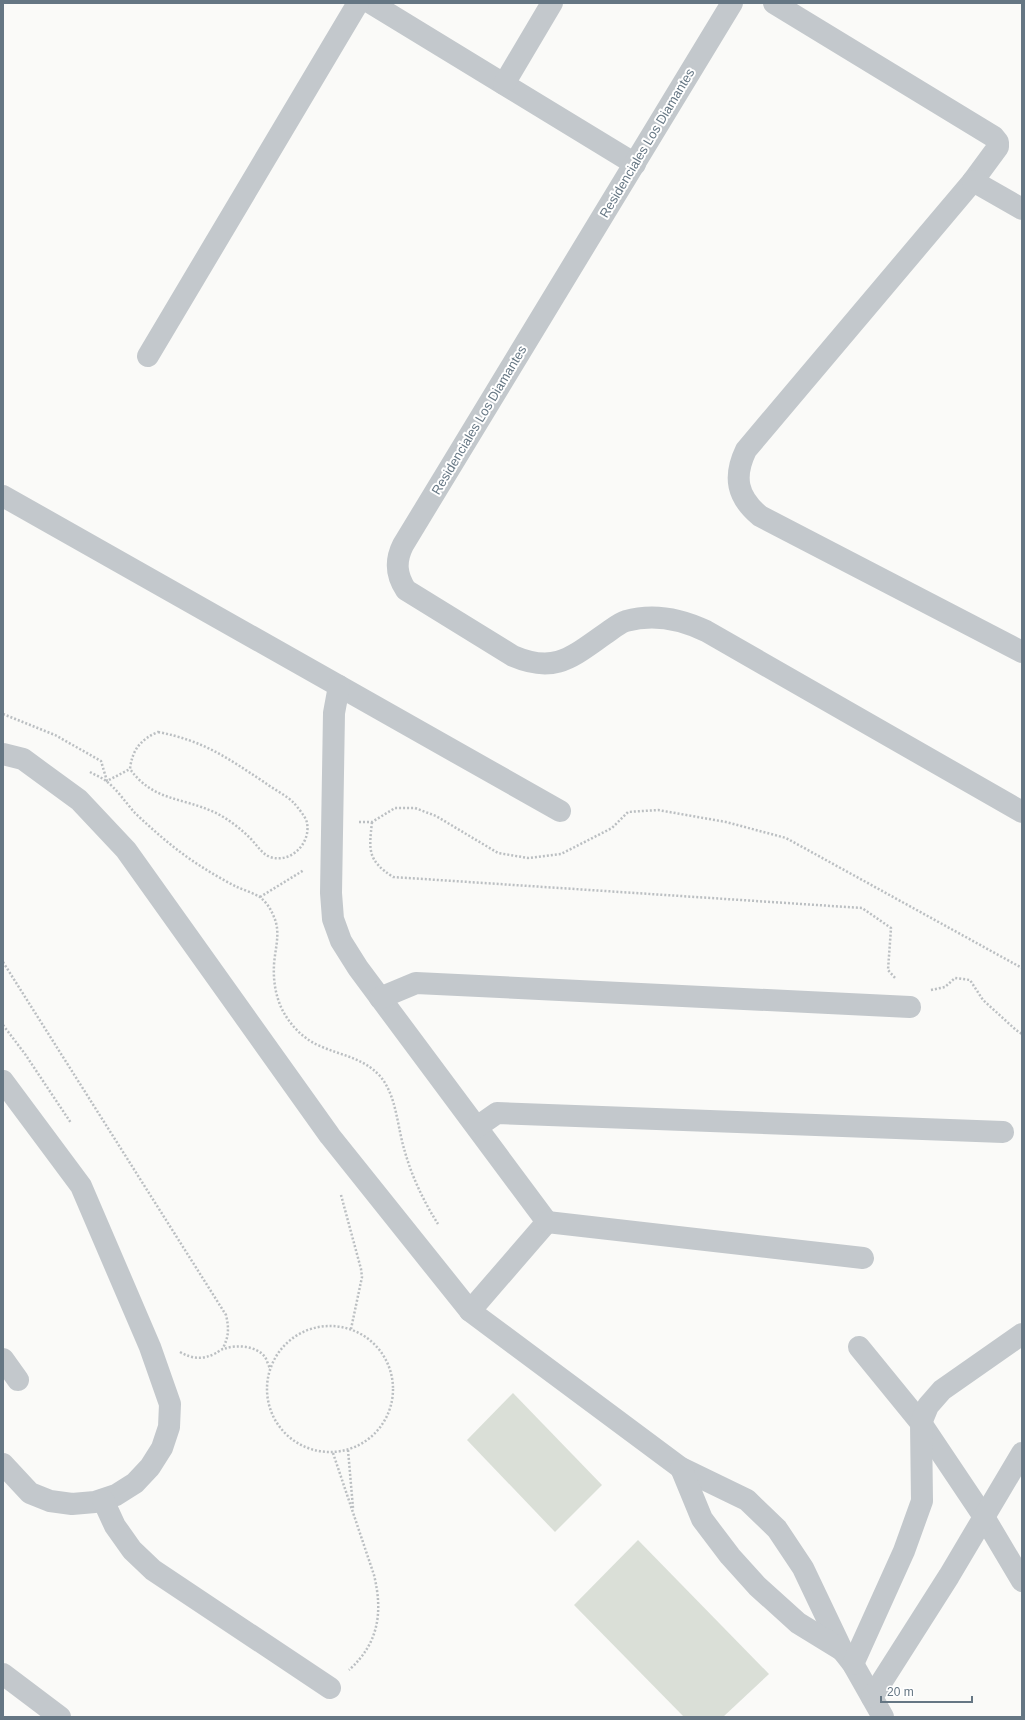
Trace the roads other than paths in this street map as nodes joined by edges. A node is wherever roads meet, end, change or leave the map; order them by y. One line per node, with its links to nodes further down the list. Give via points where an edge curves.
1 (358, 3): 10 (street)
2 (371, 3): 6 (street)
3 (552, 3): 6 (street)
4 (732, 3): 7 (street, Residenciales Los Diamantes)
5 (774, 3): 8 (street, via 994,137 998,147)
6 (504, 84): 7 (street)
7 (635, 164): 16 (street, Residenciales Los Diamantes, via 403,545 397,561 401,584 406,590 513,656 534,663 555,663 569,659 624,621 645,617 687,622)
8 (973, 181): 9 (street); 12 (street, via 746,450 738,470 738,481 745,501 760,516)
9 (1022, 209)
10 (148, 356)
11 (3, 496): 13 (street)
12 (1022, 652)
13 (339, 686): 15 (street); 17 (street, via 334,713 330,893 333,919 341,941)
14 (3, 754): 24 (street, via 23,758 79,800 126,850 330,1136)
15 (560, 811)
16 (1022, 812)
17 (380, 998): 18 (street, via 416,983); 20 (street)
18 (917, 999)
19 (3, 1081): 33 (street, via 81,1186 150,1347 170,1404 169,1426 162,1448 150,1467 135,1483)
20 (477, 1127): 21 (street, via 497,1113); 22 (street)
21 (1003, 1132)
22 (547, 1222): 23 (street); 24 (street)
23 (864, 1258)
24 (470, 1312): 32 (street)
25 (1022, 1334): 29 (street, via 942,1390 928,1406)
26 (858, 1347): 29 (street)
27 (3, 1360): 28 (street)
28 (18, 1380)
29 (921, 1423): 34 (street); 36 (street, via 922,1501 904,1551)
30 (1022, 1453): 34 (street)
31 (3, 1464): 33 (street, via 30,1493 50,1501 72,1504)
32 (681, 1468): 36 (street, via 702,1519 730,1556 757,1586 798,1622); 36 (street, via 747,1500 777,1529 803,1568)
33 (103, 1500): 38 (street, via 114,1526 132,1550 153,1570)
34 (984, 1517): 35 (street); 39 (street)
35 (1022, 1581)
36 (847, 1657): 39 (street)
37 (3, 1674): 40 (street)
38 (330, 1688)
39 (872, 1697): 41 (street)
40 (60, 1717)
41 (883, 1717)

